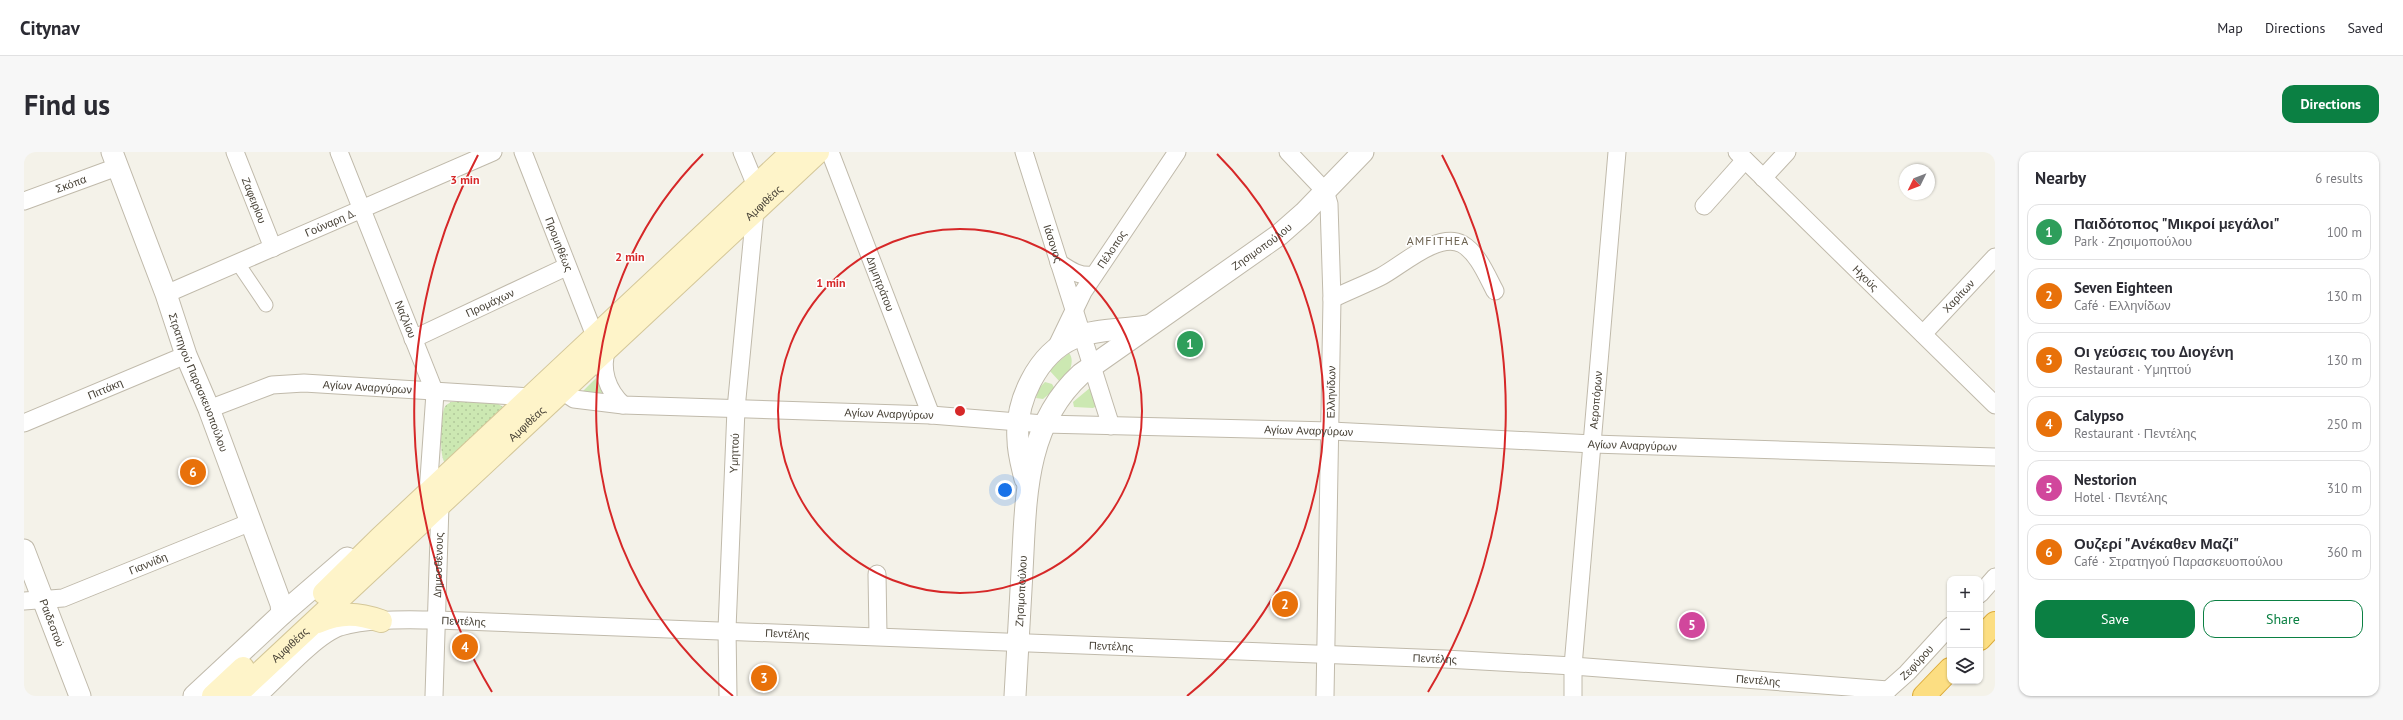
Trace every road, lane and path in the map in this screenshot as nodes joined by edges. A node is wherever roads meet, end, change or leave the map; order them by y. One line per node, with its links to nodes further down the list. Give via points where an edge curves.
1 (235, 152): 24 (street, Ζαφειρίου)
2 (339, 152): 22 (street, Ναζλίου)
3 (493, 152): 22 (street, Γούναρη Δ.)
4 (523, 152): 28 (street, Προμηθέως)
5 (742, 152): 18 (street)
6 (792, 152): 18 (main road, Αμφιθέας)
7 (818, 152): 23 (main road, Αμφιθέας)
8 (830, 152): 50 (street, Δημητράτου)
9 (1177, 152): 29 (street, Πέλοπος)
10 (1288, 152): 19 (street)
11 (1363, 152): 19 (street, Ζησιμοπούλου)
12 (1617, 152): 56 (street, Αεροπόρων)
13 (1787, 152): 17 (street)
14 (1025, 153): 27 (street, Ιάσονος)
15 (1741, 156): 17 (street, Ηχούς); 21 (street)
16 (115, 160): 20 (street, Σκόπα); 31 (street, Στρατηγού Παρασκευοπούλου)
17 (1763, 178): 36 (street, Ηχούς)
18 (756, 186): 39 (main road, Αμφιθέας)
19 (1325, 191): 32 (street, Ελληνίδων, via 1329,204); 35 (street, Ζησιμοπούλου, via 1279,235)
20 (24, 201)
21 (1704, 206)
22 (362, 209): 24 (street, Γούναρη Δ.); 38 (street, Ναζλίου)
23 (754, 211): 39 (main road, Αμφιθέας); 49 (street, Υμηττού)
24 (273, 248): 26 (street, Γούναρη Δ.)
25 (1995, 257): 36 (street, Χαρίτων)
26 (237, 262): 31 (street, Γούναρη Δ.); 33 (street)
27 (1060, 263): 29 (street, via 1073,272 1086,276); 34 (street, Ιάσονος)
28 (566, 267): 38 (street, Προμάχων); 39 (street, Προμηθέως)
29 (1094, 275): 34 (street, Πέλοπος)
30 (1495, 291): 32 (street, via 1477,259 1462,244 1448,242 1426,249 1381,276)
31 (166, 294): 41 (street, Στρατηγού Παρασκευοπούλου)
32 (1332, 299): 55 (street, Ελληνίδων)
33 (266, 305)
34 (1074, 309): 37 (street, Ιάσονος); 40 (street, Πέλοπος)
35 (1147, 326): 37 (street, Ζησιμοπούλου); 42 (street, Ζησιμοπούλου)
36 (1923, 334): 46 (street, Ηχούς)
37 (1082, 335): 40 (street, Ζησιμοπούλου); 42 (street, Ιάσονος)
38 (413, 339): 44 (street, Ναζλίου)
39 (601, 342): 43 (main road, Αμφιθέας); 45 (main road, Αμφιθέας); 47 (street, via 605,377)
40 (1054, 350): 52 (street, Ζησιμοπούλου, via 1041,365 1027,389 1019,411)
41 (186, 355): 48 (street, Στρατηγού Παρασκευοπούλου); 51 (street, Πιττάκη)
42 (1092, 366): 53 (street, Ζησιμοπούλου, via 1068,386); 54 (street)
43 (562, 391): 47 (street, Αγίων Αναργύρων, via 574,399); 59 (main road, Αμφιθέας)
44 (435, 392): 45 (street, Αγίων Αναργύρων); 48 (street, Αγίων Αναργύρων, via 304,383 280,384); 59 (street, Ναζλίου)
45 (530, 397): 59 (main road, Αμφιθέας)
46 (1995, 404)
47 (622, 405): 49 (street, Αγίων Αναργύρων)
48 (210, 408): 60 (street, Στρατηγού Παρασκευοπούλου)
49 (736, 409): 50 (street, Αγίων Αναργύρων); 73 (street, Υμηττού)
50 (931, 415): 52 (street, Αγίων Αναργύρων)
51 (24, 422)
52 (1019, 423): 53 (street, Αγίων Αναργύρων); 58 (street, Ζησιμοπούλου, via 1018,439)
53 (1044, 424): 54 (street, Αγίων Αναργύρων); 58 (street, Ζησιμοπούλου)
54 (1111, 426): 55 (street, Αγίων Αναργύρων)
55 (1331, 431): 56 (street, Αγίων Αναργύρων); 78 (street, Ελληνίδων)
56 (1594, 444): 57 (street, Αγίων Αναργύρων); 79 (street, Αεροπόρων)
57 (1995, 457)
58 (1026, 486): 77 (street, Ζησιμοπούλου)
59 (434, 499): 61 (main road, Αμφιθέας); 69 (street, Δημοσθένους); 72 (main road, Αμφιθέας)
60 (251, 522): 67 (street, Γιαννίδη, via 63,598); 68 (street, Στρατηγού Παρασκευοπούλου, via 281,604)
61 (379, 539): 68 (street, Αμφιθέας, via 346,559); 85 (main road, Αμφιθέας)
62 (24, 550): 67 (street, Ραιδεστού)
63 (877, 574): 75 (street)
64 (1995, 577): 65 (street)
65 (1983, 591)
66 (24, 600): 67 (street, Γιαννίδη)
67 (45, 601): 83 (street, Ραιδεστού)
68 (282, 614): 84 (street, Αμφιθέας)
69 (437, 620): 70 (street, Πεντέλης); 73 (street, Πεντέλης); 88 (street, Δημοσθένους)
70 (381, 621): 72 (main road, via 361,614 347,613); 87 (street, Αμφιθέας, via 339,628 319,640)
71 (1995, 623): 76 (highway)
72 (310, 626): 86 (main road, Αμφιθέας)
73 (727, 629): 75 (street, Πεντέλης); 89 (street, Υμηττού)
74 (1947, 629): 82 (street, Ζεφύρου)
75 (878, 635): 77 (street, Πεντέλης)
76 (1983, 635)
77 (1018, 641): 78 (street, Πεντέλης); 90 (street, Ζησιμοπούλου)
78 (1326, 654): 79 (street, Πεντέλης); 91 (street, Ελληνίδων)
79 (1573, 666): 81 (street, Πεντέλης); 92 (street, Αεροπόρων)
80 (1947, 672): 93 (highway)
81 (1844, 691): 82 (street, Πεντέλης)
82 (1884, 693)
83 (80, 696)
84 (194, 696)
85 (213, 696)
86 (235, 696)
87 (258, 696)
88 (434, 696)
89 (728, 696)
90 (1015, 696)
91 (1325, 696)
92 (1573, 696)
93 (1924, 696)

